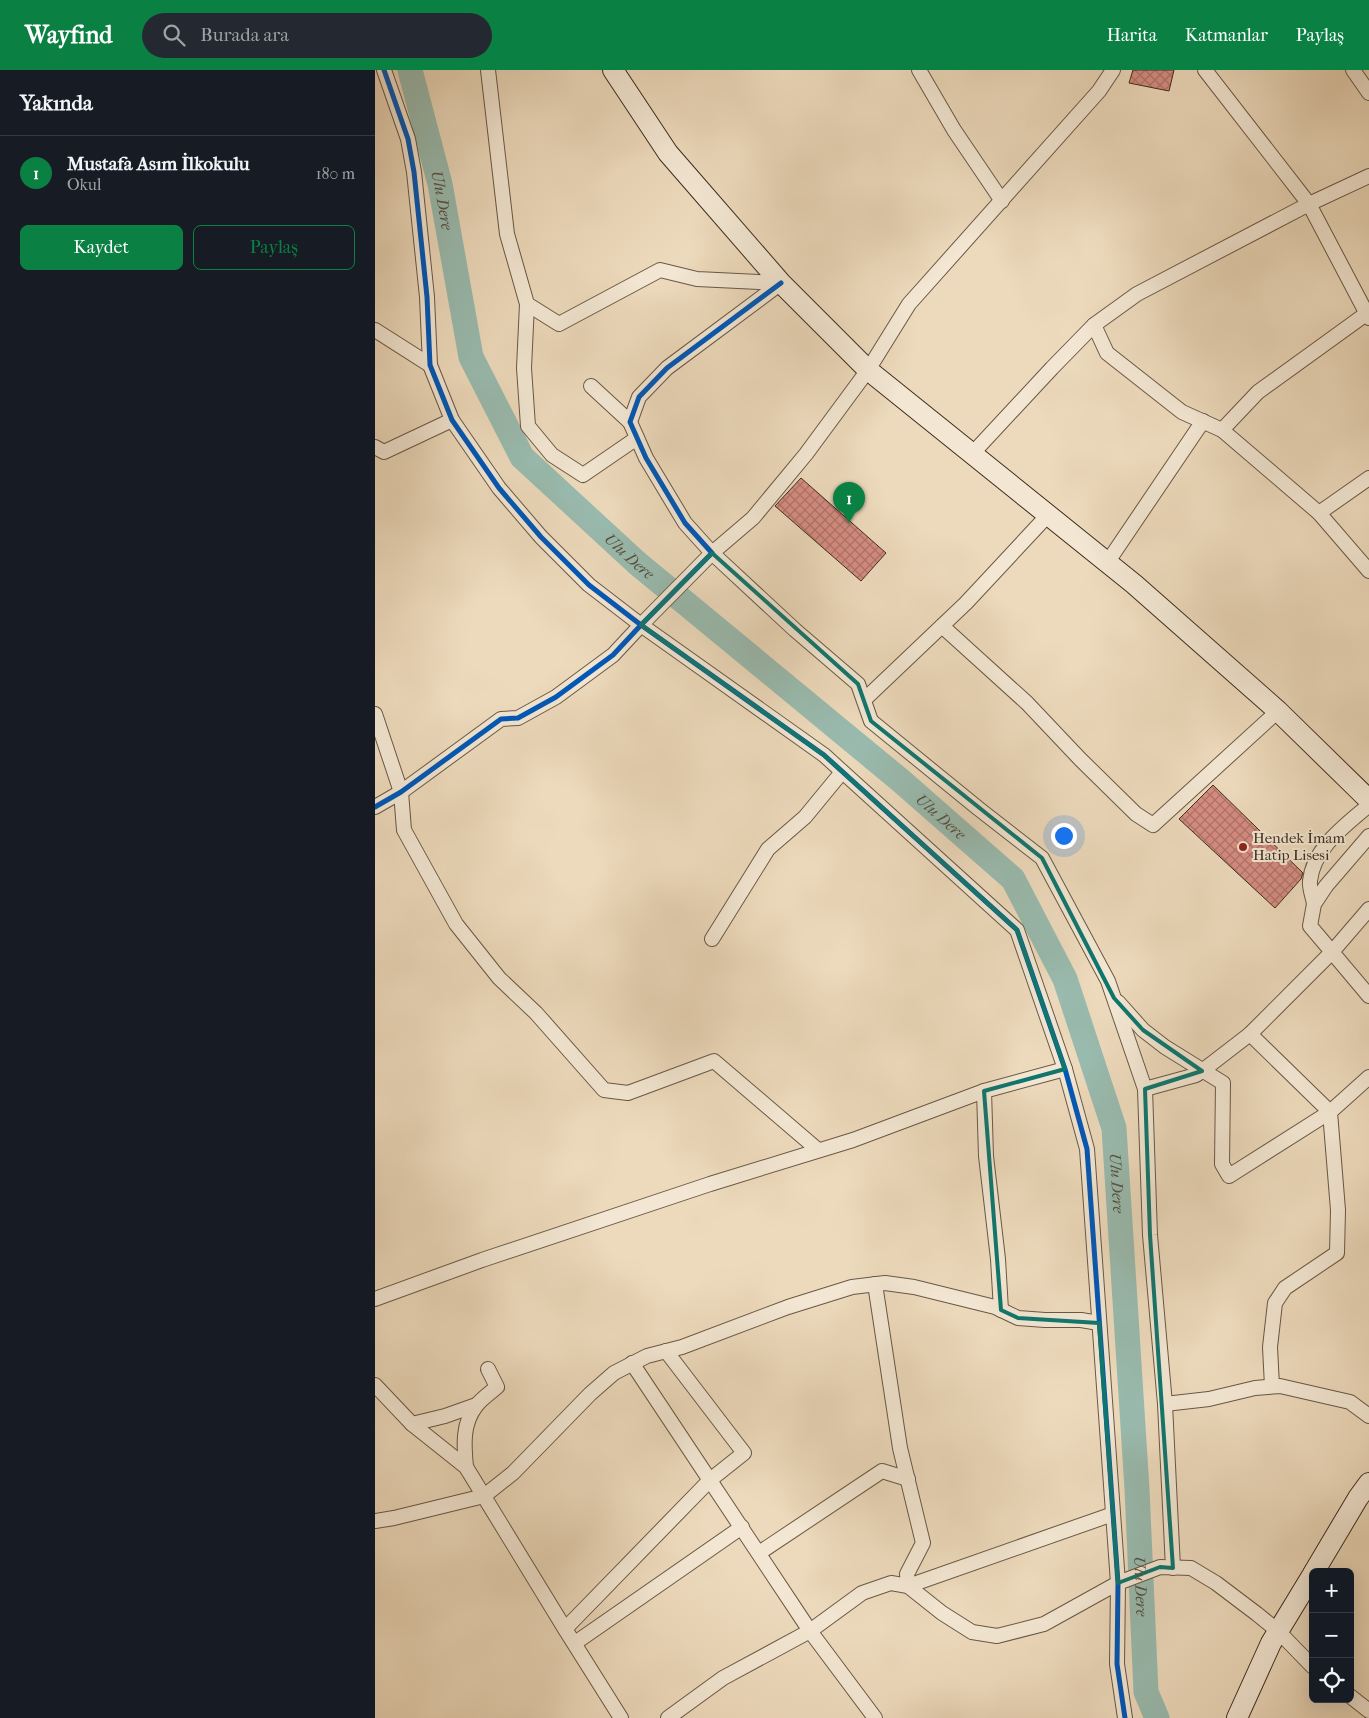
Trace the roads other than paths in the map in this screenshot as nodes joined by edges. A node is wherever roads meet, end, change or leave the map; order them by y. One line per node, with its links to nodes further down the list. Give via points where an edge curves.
1 (384, 70): 17 (street, via 408,140 414,172 427,297)
2 (488, 70): 13 (street, via 507,234)
3 (613, 70): 12 (main road, via 668,153)
4 (919, 70): 10 (street, via 954,130)
5 (1113, 70): 10 (street, via 1099,91)
6 (1205, 70): 11 (street)
7 (1353, 70): 8 (street)
8 (1369, 92)
9 (1369, 176): 11 (street)
10 (1002, 201): 18 (street, via 909,304)
11 (1309, 204): 14 (street); 15 (street, via 1137,294)
12 (781, 283): 13 (street, via 697,278 660,270 559,324); 18 (main road); 22 (street, via 667,368 639,397)
13 (527, 304): 24 (street, via 524,368 528,426 552,455 583,476)
14 (1367, 316): 23 (street, via 1258,392)
15 (1094, 325): 21 (street, via 1107,353 1182,412); 26 (street)
16 (375, 330): 17 (street)
17 (430, 365): 20 (street)
18 (868, 370): 26 (main road); 30 (street, via 806,454 753,518)
19 (591, 386): 22 (street)
20 (452, 420): 25 (street, via 384,452); 33 (street, via 499,488 541,537 589,585)
21 (1203, 421): 23 (street); 31 (street)
22 (630, 422): 24 (street)
23 (1222, 430): 28 (street)
24 (637, 438): 30 (street, via 685,523)
25 (375, 447)
26 (972, 454): 29 (main road)
27 (1369, 478): 28 (street)
28 (1319, 513): 32 (street)
29 (1048, 515): 31 (main road); 34 (street)
30 (712, 553): 33 (street); 35 (street, via 858,684)
31 (1107, 563): 36 (main road)
32 (1369, 571)
33 (641, 625): 38 (street, via 824,755); 39 (street, via 613,655 556,697 518,718 501,720)
34 (942, 626): 35 (street); 36 (street, via 1027,703 1136,814 1153,825)
35 (864, 700): 49 (street, via 871,721 1042,858)
36 (1279, 711): 40 (main road)
37 (375, 714): 39 (street)
38 (842, 772): 46 (street, via 805,817 768,849); 51 (street, via 1017,930)
39 (401, 792): 42 (street); 57 (street, via 404,830 457,924 499,978 536,1013 604,1090 628,1093 715,1061)
40 (1369, 800)
41 (1369, 805): 44 (street, via 1318,855 1310,882)
42 (375, 807)
43 (1369, 836): 44 (street)
44 (1314, 904): 47 (street, via 1310,926)
45 (1369, 909): 47 (street)
46 (712, 939)
47 (1332, 952): 48 (street); 50 (street)
48 (1369, 996)
49 (1114, 998): 52 (street, via 1143,1030); 54 (street)
50 (1250, 1034): 52 (street); 56 (street)
51 (1065, 1070): 55 (street); 61 (street, via 1087,1149)
52 (1202, 1071): 54 (street); 56 (street, via 1223,1083 1222,1164 1229,1176)
53 (1369, 1077): 56 (street)
54 (1145, 1089): 68 (street, via 1150,1235)
55 (984, 1091): 57 (street); 60 (street, via 986,1156)
56 (1330, 1112): 66 (street, via 1337,1253 1285,1288 1275,1303 1270,1347)
57 (818, 1150): 59 (street, via 482,1260)
58 (875, 1284): 60 (street, via 914,1287); 62 (street, via 852,1287 807,1301 682,1348); 74 (street, via 900,1448)
59 (375, 1299)
60 (1001, 1310): 61 (street, via 1018,1318)
61 (1099, 1323): 78 (street)
62 (666, 1351): 63 (street); 75 (street, via 743,1453)
63 (632, 1363): 75 (street); 77 (street, via 597,1389 513,1473)
64 (488, 1369): 69 (street, via 497,1387)
65 (375, 1385): 72 (street)
66 (1272, 1386): 68 (street); 70 (street, via 1349,1402)
67 (1369, 1399): 70 (street)
68 (1165, 1404): 82 (street)
69 (476, 1405): 72 (street); 73 (street, via 465,1425)
70 (1356, 1407): 71 (street)
71 (1369, 1416)
72 (412, 1424): 73 (street)
73 (466, 1468): 77 (street)
74 (908, 1479): 81 (street, via 881,1471); 86 (street, via 923,1543 907,1574)
75 (710, 1480): 80 (street); 87 (street)
76 (1369, 1483): 83 (main road)
77 (484, 1496): 79 (street); 87 (street)
78 (1113, 1514): 85 (street); 86 (street)
79 (375, 1521)
80 (742, 1527): 81 (street); 90 (street)
81 (759, 1553): 88 (street)
82 (1167, 1568): 85 (street); 89 (street, via 1191,1568 1216,1583)
83 (1316, 1568)
84 (1309, 1580): 89 (main road)
85 (1124, 1581): 86 (street, via 1043,1624 997,1636 972,1632); 97 (street, via 1117,1664)
86 (908, 1586): 88 (street, via 891,1583 863,1593)
87 (565, 1629): 90 (street)
88 (810, 1631): 95 (street, via 723,1678); 96 (street)
89 (1278, 1631): 91 (street); 98 (main road)
90 (575, 1644): 94 (street)
91 (1309, 1663)
92 (1354, 1699): 93 (street)
93 (1369, 1710)
94 (621, 1718)
95 (668, 1718)
96 (875, 1718)
97 (1125, 1718)
98 (1237, 1718)

